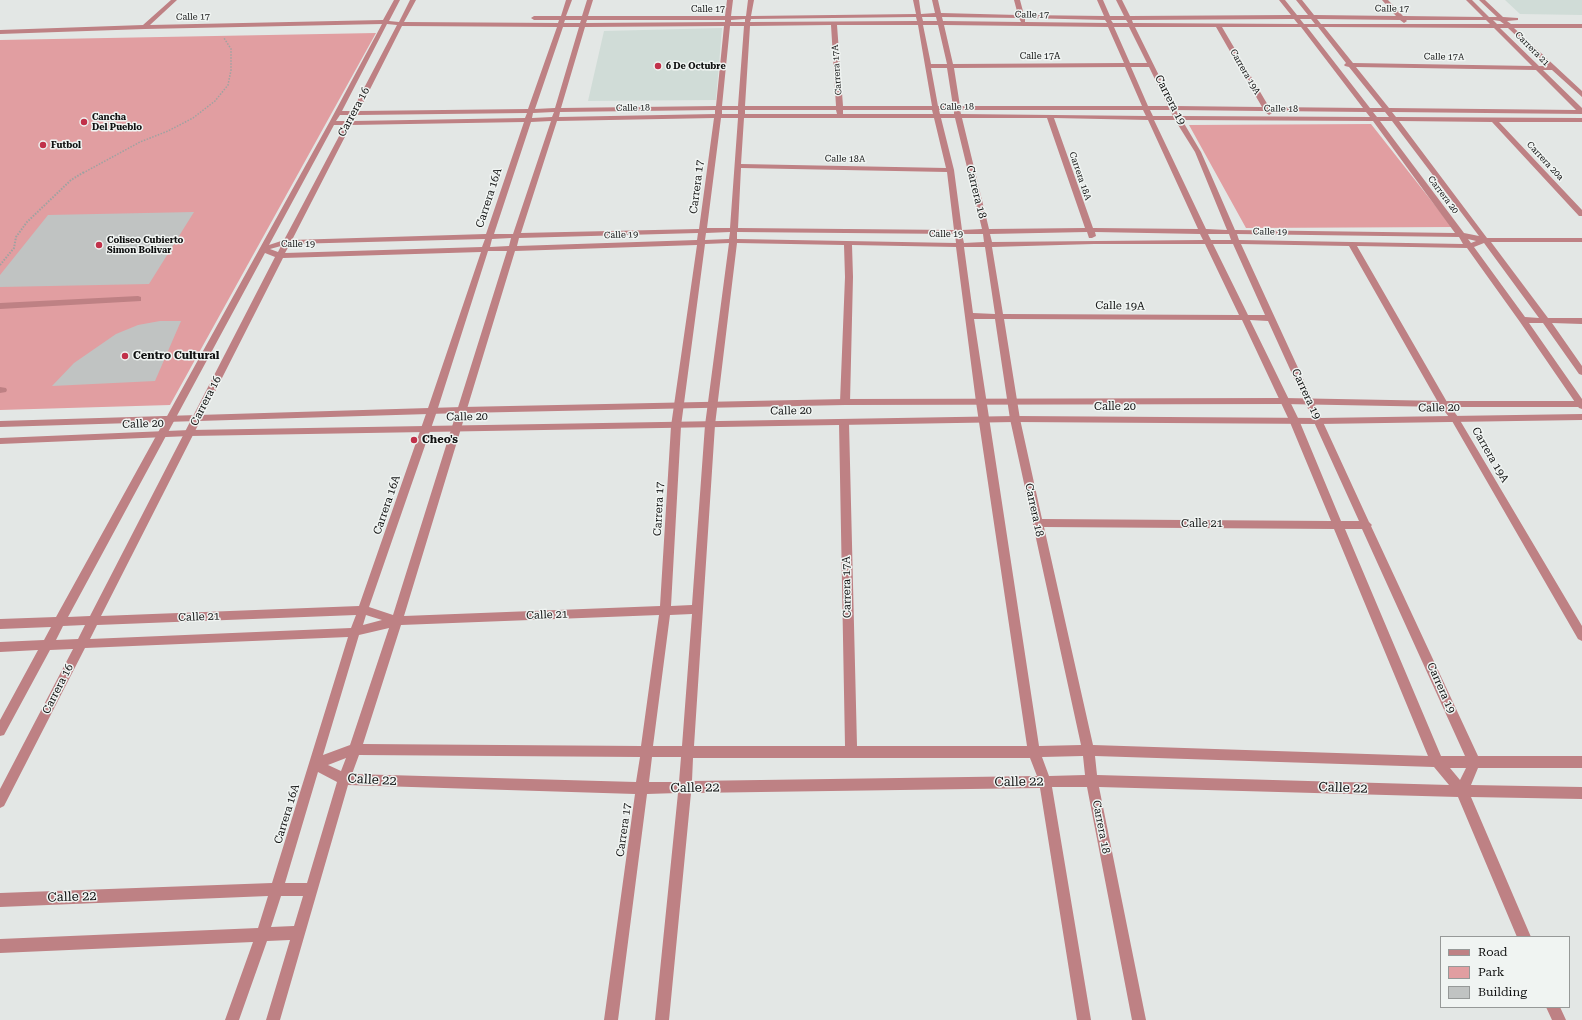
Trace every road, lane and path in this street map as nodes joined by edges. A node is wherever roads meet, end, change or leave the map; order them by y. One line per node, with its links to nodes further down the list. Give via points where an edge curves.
1 (174, 0): 45 (street)
2 (397, 0): 32 (street, Carrera 16)
3 (414, 0): 27 (street, Carrera 16)
4 (569, 0): 33 (street, Carrera 16A)
5 (590, 0): 34 (street)
6 (730, 0): 28 (street, Carrera 17)
7 (751, 0): 29 (street)
8 (916, 0): 23 (street, Carrera 18)
9 (935, 0): 18 (street, Carrera 18)
10 (1017, 0): 19 (street)
11 (1100, 0): 30 (street, Carrera 19)
12 (1118, 0): 31 (street, Carrera 19)
13 (1282, 0): 20 (street, Carrera 20)
14 (1299, 0): 21 (street, Carrera 20)
15 (1385, 0): 22 (street)
16 (1469, 0): 24 (street, Carrera 21)
17 (1482, 0): 25 (street, Carrera 21)
18 (938, 15): 19 (street, Calle 17); 23 (street, Calle 17); 35 (street, Carrera 18)
19 (1022, 16): 30 (street, Calle 17); 37 (street)
20 (1296, 17): 21 (street, Calle 17); 31 (street, Calle 17); 39 (street, Carrera 20)
21 (1313, 17): 22 (street, Calle 17); 40 (street, Carrera 20)
22 (1402, 18): 24 (street, Calle 17); 41 (street)
23 (919, 19): 29 (street, Calle 17); 35 (street, Calle 17); 36 (street, Calle 17); 53 (street, Carrera 18)
24 (1489, 19): 25 (street, Calle 17); 42 (street, Carrera 21)
25 (1502, 19): 26 (street, Calle 17); 43 (street, Carrera 21)
26 (1582, 19)
27 (402, 21): 32 (street, Calle 17); 33 (street, Calle 17); 69 (street, Carrera 16)
28 (728, 21): 29 (street, Calle 17); 34 (street, Calle 17); 64 (street, Carrera 17)
29 (748, 21): 36 (street, Calle 17); 65 (street)
30 (1109, 21): 31 (street, Calle 17); 37 (street, Calle 17); 50 (street, Carrera 19)
31 (1129, 21): 38 (street, Calle 17); 51 (street, Carrera 19)
32 (386, 22): 45 (street, Calle 17); 68 (street, Carrera 16)
33 (561, 22): 34 (street, Calle 17); 71 (street, Carrera 16A)
34 (584, 22): 70 (street)
35 (941, 23): 37 (street, Calle 17); 49 (street, Carrera 18)
36 (834, 24): 57 (street, Carrera 17A)
37 (1024, 24)
38 (1218, 25): 39 (street, Calle 17); 61 (street, Carrera 19A)
39 (1302, 25): 40 (street, Calle 17); 48 (street, Carrera 20)
40 (1320, 25): 41 (street, Calle 17); 52 (street, Carrera 20)
41 (1409, 26): 42 (street, Calle 17)
42 (1497, 26): 43 (street, Calle 17); 54 (street, Carrera 21)
43 (1509, 26): 44 (street, Calle 17); 55 (street, Carrera 21)
44 (1582, 26)
45 (145, 27): 46 (street, Calle 17)
46 (0, 32)
47 (224, 35): 114 (path, via 231,49 231,70 228,85 216,101 192,118 112,156 71,180 27,222 16,237 14,248)
48 (1334, 64): 52 (street, Calle 17A); 62 (street, Carrera 20)
49 (950, 65): 50 (street, Calle 17A); 53 (street, Calle 17A); 66 (street, Carrera 18)
50 (1128, 65): 51 (street, Calle 17A); 60 (street, Carrera 19)
51 (1152, 65): 59 (street, Carrera 19)
52 (1350, 65): 54 (street, Calle 17A); 63 (street, Carrera 20)
53 (928, 66): 58 (street, Carrera 18)
54 (1537, 67): 55 (street, Calle 17A); 67 (street, Carrera 21)
55 (1553, 68): 56 (street, Carrera 21)
56 (1582, 95)
57 (840, 108): 58 (street, Calle 18); 65 (street, Calle 18); 72 (street, Carrera 17A)
58 (936, 108): 66 (street, Calle 18); 74 (street, Carrera 18)
59 (1173, 108): 60 (street, Calle 18); 61 (street, Calle 18); 76 (street, Carrera 19)
60 (1146, 109): 66 (street, Calle 18); 75 (street, Carrera 19)
61 (1267, 109): 62 (street, Calle 18); 77 (street, Carrera 19A)
62 (1367, 110): 63 (street, Calle 18); 78 (street, Carrera 20)
63 (1386, 110): 67 (street, Calle 18); 79 (street, Carrera 20)
64 (719, 112): 65 (street, Calle 18); 70 (street, Calle 18); 89 (street, Carrera 17)
65 (742, 112): 72 (street, Calle 18); 84 (street)
66 (957, 112): 73 (street, Calle 18); 74 (street, Calle 18); 90 (street, Carrera 18)
67 (1582, 112)
68 (338, 113): 69 (street, Calle 18); 82 (street, Carrera 16)
69 (353, 113): 71 (street, Calle 18); 83 (street, Carrera 16)
70 (556, 114): 71 (street, Calle 18); 71 (street, Calle 18); 95 (street)
71 (529, 115): 83 (street, Calle 18); 96 (street, Carrera 16A)
72 (840, 116): 74 (street, Calle 18)
73 (1050, 116): 75 (street, Calle 18); 88 (street, Carrera 18A)
74 (937, 117): 85 (street, Carrera 18)
75 (1151, 118): 76 (street, Calle 18); 92 (street, Carrera 19)
76 (1177, 118): 77 (street, Calle 18); 93 (street, Carrera 19, via 1198,152)
77 (1272, 118): 78 (street, Calle 18)
78 (1374, 120): 79 (street, Calle 18); 94 (street, Carrera 20)
79 (1395, 120): 81 (street, Calle 18); 97 (street, Carrera 20)
80 (1582, 120): 81 (street, Calle 18)
81 (1495, 121): 86 (street, Carrera 20a)
82 (332, 123): 83 (street, Calle 18); 111 (street, Carrera 16)
83 (348, 123): 99 (street, Carrera 16)
84 (739, 166): 85 (street, Calle 18A); 87 (street)
85 (950, 170): 91 (street, Carrera 18)
86 (1582, 214)
87 (734, 230): 89 (street, Calle 19); 91 (street, Calle 19); 101 (street)
88 (1089, 230): 90 (street, Calle 19); 92 (street, Calle 19); 102 (street, Carrera 18A)
89 (703, 231): 95 (street, Calle 19); 100 (street, Carrera 17)
90 (986, 231): 91 (street, Calle 19); 106 (street, Carrera 18)
91 (958, 232): 108 (street, Carrera 18)
92 (1204, 232): 93 (street, Calle 19); 103 (street, Carrera 19)
93 (1232, 232): 94 (street, Calle 19); 104 (street, Carrera 19)
94 (1460, 235): 97 (street, Calle 19); 109 (street, Carrera 20)
95 (516, 236): 96 (street, Calle 19); 110 (street)
96 (489, 237): 99 (street, Calle 19); 112 (street, Carrera 16A)
97 (1485, 240): 98 (street, Calle 19); 109 (street, Calle 19); 122 (street, Carrera 20)
98 (1582, 240)
99 (287, 242): 111 (street, Calle 19); 113 (street, Carrera 16)
100 (702, 242): 101 (street, Calle 19); 110 (street, Calle 19); 133 (street, Carrera 17)
101 (733, 242): 105 (street, Calle 19); 131 (street)
102 (1094, 242): 103 (street, Calle 19); 106 (street, Calle 19)
103 (1208, 242): 104 (street, Calle 19); 119 (street, Carrera 19)
104 (1236, 242): 107 (street, Calle 19); 120 (street, Carrera 19)
105 (848, 243): 108 (street, Calle 19); 126 (street)
106 (988, 243): 108 (street, Calle 19); 117 (street, Carrera 18)
107 (1352, 244): 109 (street, Calle 19); 130 (street, Carrera 19A)
108 (959, 245): 118 (street, Carrera 18)
109 (1469, 246): 121 (street, Carrera 20)
110 (512, 248): 112 (street, Calle 19); 134 (street)
111 (263, 249): 113 (street, Calle 19); 138 (street, Carrera 16)
112 (485, 249): 113 (street, Calle 19); 135 (street, Carrera 16A)
113 (280, 256): 136 (street, Carrera 16)
114 (0, 265)
115 (138, 299): 116 (street)
116 (0, 306)
117 (1000, 315): 118 (street, Calle 19A); 119 (street, Calle 19A); 128 (street, Carrera 18)
118 (969, 316): 127 (street, Carrera 18)
119 (1245, 318): 120 (street, Calle 19A); 125 (street, Carrera 19)
120 (1271, 318): 129 (street, Carrera 19)
121 (1523, 320): 122 (street); 132 (street, Carrera 20)
122 (1546, 321): 123 (street); 124 (street, Carrera 20)
123 (1582, 321)
124 (1582, 372)
125 (1284, 401): 128 (street, Calle 20); 129 (street, Calle 20); 142 (street, Carrera 19)
126 (845, 402): 127 (street, Calle 20); 131 (street, Calle 20)
127 (981, 402): 128 (street, Calle 20); 141 (street, Carrera 18)
128 (1012, 402): 139 (street, Carrera 18)
129 (1310, 402): 130 (street, Calle 20); 143 (street, Carrera 19)
130 (1444, 404): 132 (street, Calle 20); 140 (street, Carrera 19A)
131 (713, 405): 133 (street, Calle 20); 146 (street)
132 (1581, 405)
133 (680, 406): 134 (street, Calle 20); 147 (street, Carrera 17)
134 (462, 410): 135 (street, Calle 20); 149 (street)
135 (432, 411): 136 (street, Calle 20); 148 (street, Carrera 16A)
136 (198, 418): 138 (street, Calle 20); 150 (street, Carrera 16)
137 (1582, 418): 140 (street, Calle 20)
138 (170, 419): 145 (street, Calle 20); 151 (street, Carrera 16)
139 (1015, 419): 141 (street, Calle 20); 142 (street, Calle 20); 153 (street, Carrera 18)
140 (1455, 419): 143 (street, Calle 20); 164 (street, Carrera 19A)
141 (984, 420): 144 (street, Calle 20); 174 (street, Carrera 18)
142 (1294, 420): 143 (street, Calle 20); 154 (street, Carrera 19)
143 (1319, 421): 155 (street, Carrera 19)
144 (844, 423): 146 (street, Calle 20); 171 (street, Carrera 17A)
145 (0, 424)
146 (710, 425): 147 (street, Calle 20); 156 (street)
147 (676, 426): 149 (street, Calle 20); 158 (street, Carrera 17)
148 (426, 429): 149 (street, Calle 20); 150 (street, Calle 20); 157 (street, Carrera 16A)
149 (455, 429): 160 (street)
150 (190, 433): 151 (street, Calle 20); 159 (street, Carrera 16)
151 (161, 435): 152 (street, Calle 20); 161 (street, Carrera 16)
152 (0, 441)
153 (1037, 523): 154 (street, Calle 21); 170 (street, Carrera 18)
154 (1338, 524): 155 (street, Calle 21); 175 (street, Carrera 19)
155 (1367, 525): 176 (street, Carrera 19)
156 (698, 609): 158 (street, Calle 21); 173 (street)
157 (363, 610): 159 (street, Calle 21); 160 (street, Calle 21); 163 (street, Carrera 16A)
158 (665, 610): 160 (street, Calle 21); 172 (street, Carrera 17)
159 (93, 621): 161 (street, Calle 21); 165 (street, Carrera 16)
160 (397, 621): 163 (street, Calle 21); 169 (street)
161 (59, 622): 162 (street, Calle 21); 166 (street, Carrera 16)
162 (0, 624)
163 (355, 632): 165 (street, Calle 21); 178 (street, Carrera 16A)
164 (1582, 636)
165 (83, 642): 166 (street, Calle 21); 186 (street, Carrera 16)
166 (47, 644): 167 (street, Calle 21); 168 (street, Carrera 16)
167 (0, 647)
168 (0, 731)
169 (355, 748): 172 (street); 178 (street); 179 (street)
170 (1088, 750): 174 (street); 175 (street); 180 (street, Carrera 18)
171 (851, 751): 173 (street); 174 (street)
172 (647, 752): 173 (street); 182 (street, Carrera 17)
173 (687, 752): 183 (street)
174 (1034, 752): 181 (street, Carrera 18)
175 (1437, 762): 176 (street); 184 (street, Carrera 19)
176 (1474, 762): 177 (street); 184 (street)
177 (1582, 762)
178 (315, 764): 179 (street, Calle 22); 187 (street, Carrera 16A)
179 (344, 780): 182 (street, Calle 22); 188 (street)
180 (1092, 781): 181 (street, Calle 22); 184 (street, Calle 22); 200 (street, Carrera 18)
181 (1044, 782): 183 (street, Calle 22); 199 (street, Carrera 18)
182 (642, 788): 183 (street, Calle 22); 197 (street, Carrera 17)
183 (685, 788): 198 (street)
184 (1462, 791): 185 (street, Calle 22); 192 (street, Carrera 19)
185 (1582, 793)
186 (0, 802)
187 (276, 889): 188 (street, Calle 22); 189 (street, Calle 22); 191 (street, Carrera 16A)
188 (311, 890): 190 (street)
189 (0, 900)
190 (299, 933): 191 (street); 196 (street)
191 (262, 936): 193 (street); 195 (street, Carrera 16A)
192 (1524, 936)
193 (0, 946)
194 (1553, 1008): 201 (street)
195 (232, 1020)
196 (273, 1020)
197 (611, 1020)
198 (662, 1020)
199 (1084, 1020)
200 (1139, 1020)
201 (1559, 1020)

